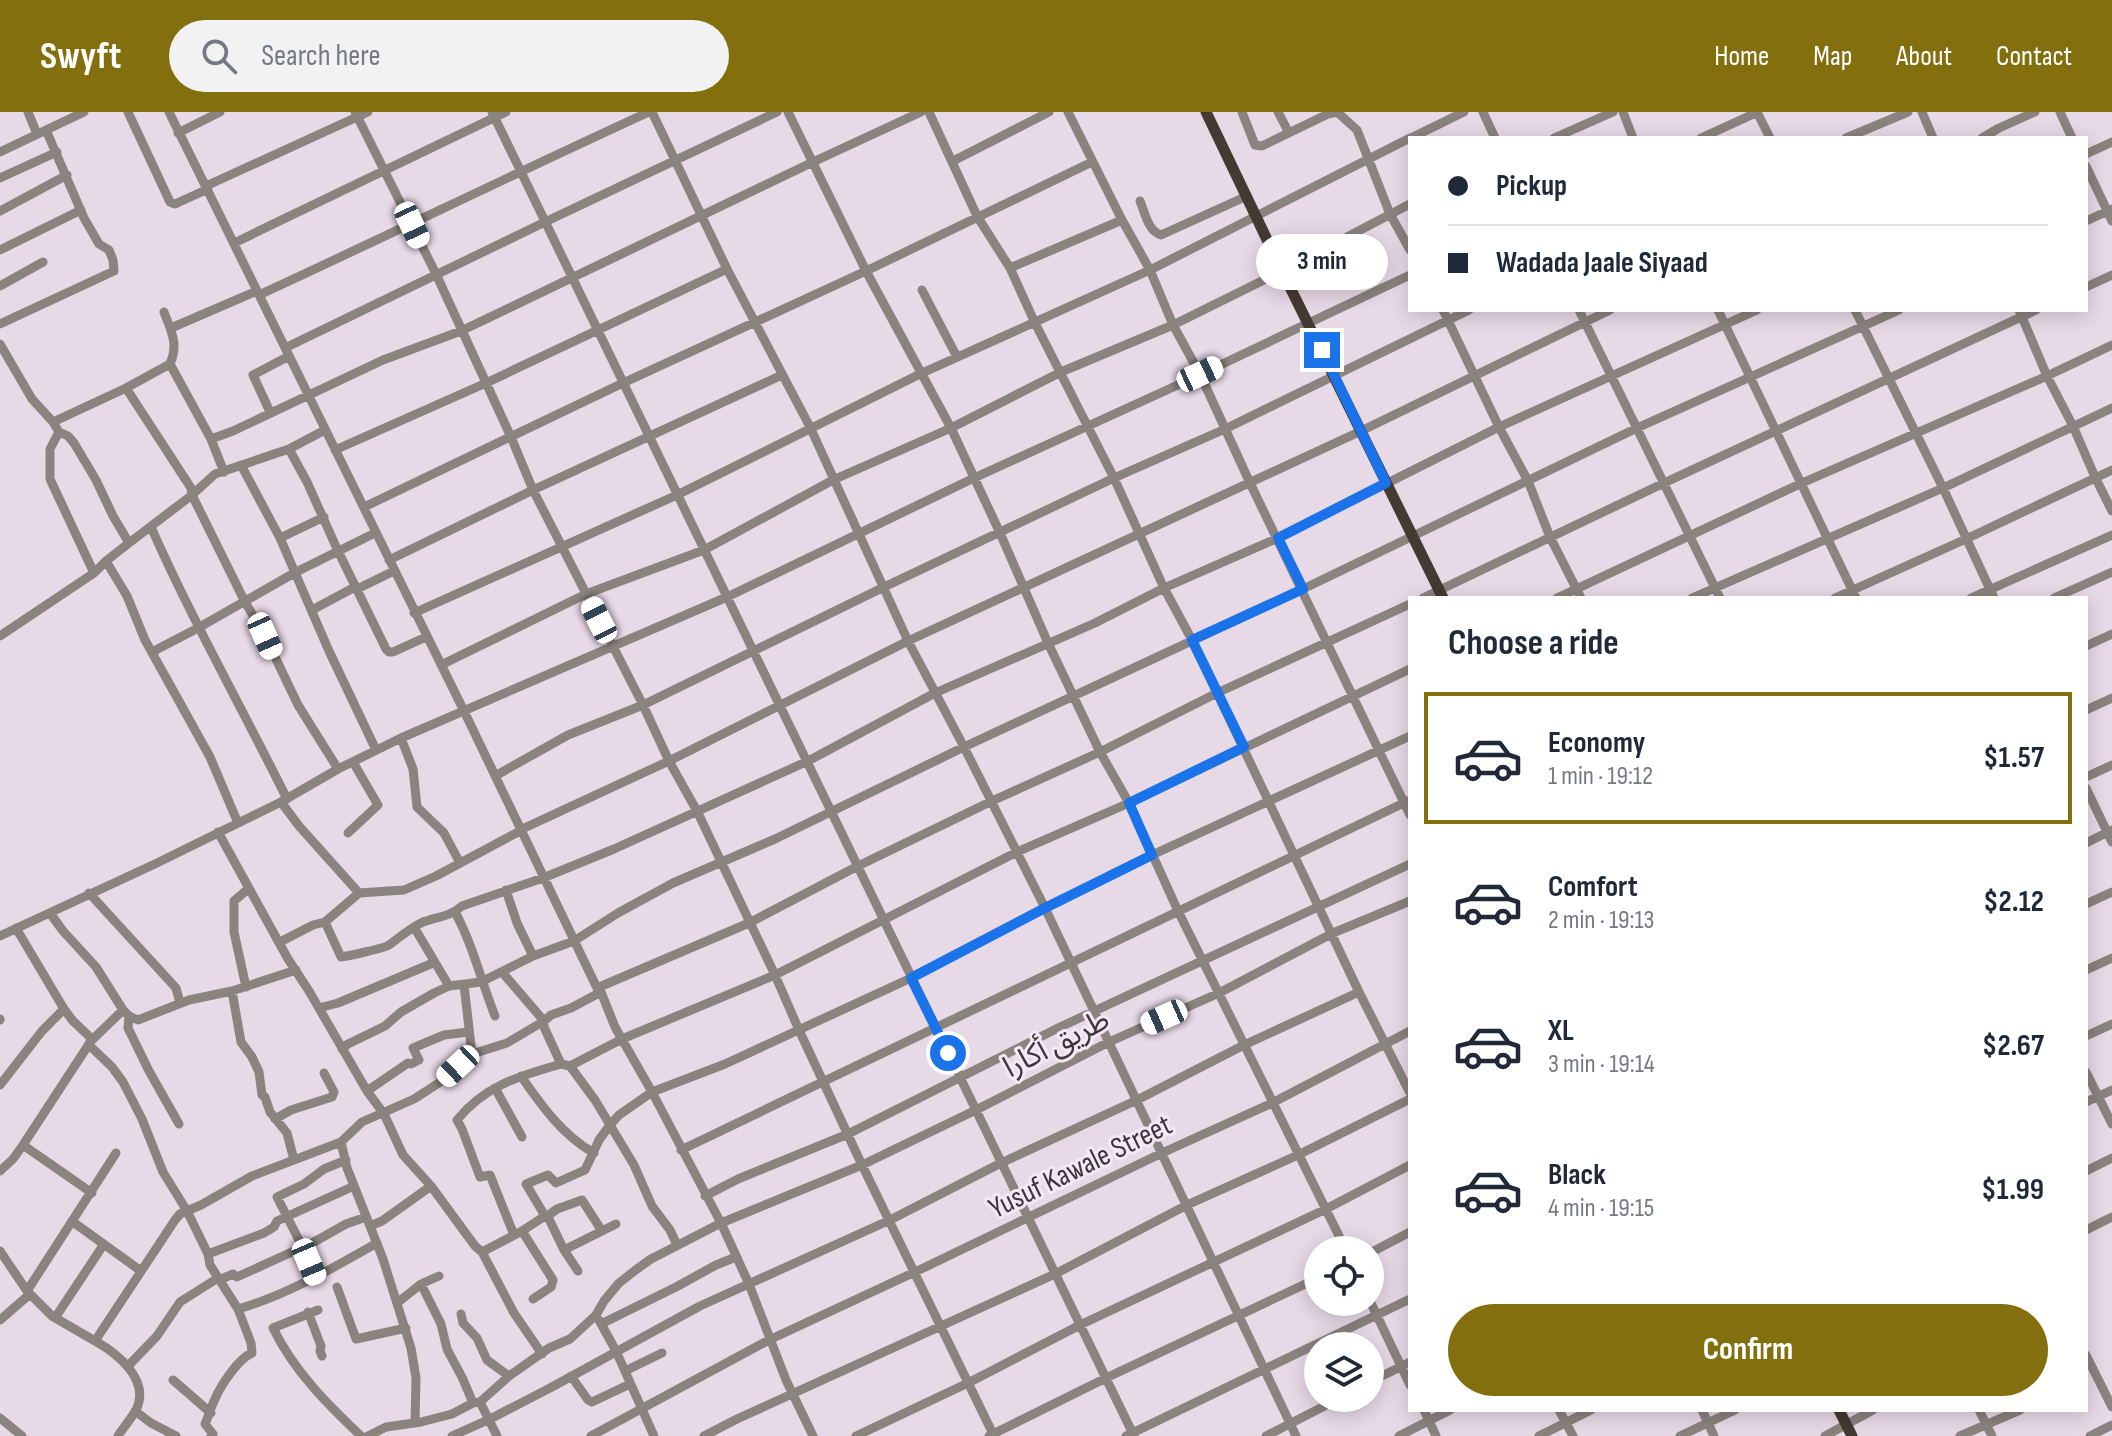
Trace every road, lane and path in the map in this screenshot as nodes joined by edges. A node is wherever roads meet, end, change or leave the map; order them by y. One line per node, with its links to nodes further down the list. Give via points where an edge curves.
1 (28, 112): 30 (street)
2 (84, 112): 30 (street)
3 (128, 112): 58 (street, via 170,202)
4 (169, 112): 31 (street)
5 (220, 112): 31 (street)
6 (368, 112): 28 (street)
7 (506, 112): 29 (street)
8 (650, 112): 49 (street); 55 (street)
9 (777, 112): 49 (street)
10 (788, 112): 51 (street)
11 (921, 112): 51 (street)
12 (929, 112): 50 (street)
13 (1049, 112): 50 (street)
14 (1068, 112): 52 (street)
15 (1206, 112): 59 (main road)
16 (1242, 112): 32 (street, via 1255,145)
17 (1278, 112): 32 (street)
18 (1337, 112): 32 (street); 48 (street, via 1357,130)
19 (1464, 112): 33 (street)
20 (1483, 112): 34 (street)
21 (1613, 112): 35 (street)
22 (1623, 112): 36 (street)
23 (1757, 112): 37 (street); 38 (street)
24 (1908, 112): 39 (street)
25 (1922, 112): 40 (street)
26 (2035, 112): 41 (street)
27 (2060, 112): 42 (street)
28 (356, 114): 53 (street); 58 (street)
29 (494, 115): 53 (street); 55 (street)
30 (42, 132): 45 (street); 46 (street)
31 (178, 133): 58 (street)
32 (1289, 133)
33 (1414, 136)
34 (1494, 136)
35 (1559, 136)
36 (1632, 136)
37 (1705, 136)
38 (1769, 136)
39 (1851, 136)
40 (1932, 136)
41 (1985, 136)
42 (2071, 136)
43 (1408, 139): 48 (street)
44 (2112, 142): 47 (street)
45 (0, 152)
46 (57, 152): 56 (street); 57 (street)
47 (2088, 153)
48 (1369, 159): 64 (street); 68 (street)
49 (675, 160): 66 (street); 71 (street)
50 (953, 161): 67 (street)
51 (813, 162): 66 (street); 80 (street)
52 (1092, 162): 67 (street); 69 (street)
53 (384, 170): 72 (street); 73 (street)
54 (2088, 170): 65 (street)
55 (521, 171): 71 (street); 72 (street)
56 (67, 175): 62 (street); 63 (street)
57 (0, 178)
58 (207, 187): 73 (street)
59 (1247, 196): 60 (street, via 1161,235 1152,230); 68 (main road)
60 (1140, 201)
61 (1408, 205): 64 (street)
62 (81, 210): 75 (street); 104 (street, via 99,244 109,250 114,271)
63 (0, 211)
64 (1390, 214): 74 (street); 81 (street)
65 (2111, 214): 70 (street)
66 (702, 215): 78 (street); 85 (street)
67 (977, 216): 77 (street); 80 (street)
68 (1256, 216): 79 (street); 81 (main road)
69 (1122, 220): 77 (street); 79 (street)
70 (2088, 220)
71 (545, 222): 82 (street); 85 (street)
72 (412, 225): 82 (street); 89 (street)
73 (234, 243): 89 (street)
74 (1408, 246)
75 (0, 250)
76 (43, 262): 86 (street)
77 (1010, 268): 103 (street)
78 (727, 269): 102 (street); 111 (street)
79 (1150, 270): 103 (street); 107 (street)
80 (866, 271): 102 (street); 118 (street)
81 (1282, 271): 105 (main road); 107 (street)
82 (436, 274): 110 (street); 114 (street)
83 (2112, 275): 87 (street)
84 (1408, 276): 105 (street)
85 (573, 277): 110 (street); 111 (street)
86 (0, 286)
87 (2088, 286)
88 (922, 290): 115 (street)
89 (258, 293): 109 (street); 114 (street)
90 (164, 312): 109 (street)
91 (1444, 312): 100 (street)
92 (1465, 312): 100 (street)
93 (1580, 312): 101 (street)
94 (1605, 312): 101 (street)
95 (1719, 312): 106 (street)
96 (1752, 312): 106 (street)
97 (1856, 312): 108 (street)
98 (1895, 312): 108 (street)
99 (2021, 313): 123 (street); 126 (street)
100 (1448, 320): 121 (street); 124 (street)
101 (1585, 321): 122 (street); 124 (street)
102 (755, 322): 120 (street); 128 (street)
103 (1035, 323): 115 (street); 117 (street)
104 (0, 324)
105 (1309, 324): 119 (street); 121 (main road)
106 (1725, 324): 122 (street); 125 (street)
107 (1173, 325): 117 (street); 119 (street)
108 (1865, 327): 125 (street); 126 (street)
109 (171, 328): 116 (street, via 175,345)
110 (461, 331): 127 (street); 130 (street)
111 (597, 331): 127 (street); 128 (street)
112 (0, 344): 133 (street, via 32,399)
113 (2112, 345): 123 (street)
114 (287, 352): 130 (street); 132 (street, via 253,375)
115 (957, 357): 118 (street)
116 (170, 364): 129 (street); 148 (street)
117 (1061, 372): 136 (street); 138 (street)
118 (920, 374): 135 (street); 138 (street)
119 (1200, 374): 136 (street); 140 (street)
120 (782, 375): 135 (street); 147 (street)
121 (1335, 376): 140 (street); 142 (main road)
122 (1611, 376): 137 (street); 139 (street)
123 (2047, 376): 134 (street); 145 (street)
124 (1475, 377): 137 (street); 142 (street)
125 (1750, 377): 139 (street); 143 (street)
126 (1891, 379): 143 (street); 145 (street)
127 (486, 383): 146 (street); 150 (street)
128 (623, 383): 146 (street); 147 (street)
129 (126, 388): 133 (street); 165 (street)
130 (309, 395): 132 (street); 141 (street)
131 (2112, 408): 134 (street)
132 (270, 412): 148 (street)
133 (53, 422): 144 (street)
134 (2073, 426): 154 (street); 163 (street)
135 (810, 427): 157 (street); 166 (street)
136 (1088, 427): 155 (street); 156 (street)
137 (1499, 427): 158 (street); 160 (street)
138 (951, 428): 155 (street); 157 (street)
139 (1637, 428): 158 (street); 161 (street)
140 (1225, 429): 156 (street); 159 (street)
141 (325, 430): 149 (street); 150 (street)
142 (1361, 431): 159 (street); 160 (main road)
143 (1777, 431): 161 (street); 162 (street)
144 (59, 432): 183 (street, via 74,443); 192 (street, via 50,449 50,479)
145 (1916, 434): 162 (street); 163 (street)
146 (511, 437): 164 (street); 167 (street)
147 (651, 437): 164 (street); 166 (street)
148 (211, 439): 153 (street)
149 (289, 449): 151 (street); 169 (street)
150 (335, 450): 167 (street)
151 (241, 465): 153 (street); 179 (street)
152 (2112, 470): 154 (street)
153 (224, 472): 165 (street)
154 (2095, 477): 168 (street); 182 (street)
155 (974, 478): 172 (street); 173 (street)
156 (1114, 478): 173 (street); 174 (street)
157 (833, 480): 172 (street); 185 (street)
158 (1528, 481): 177 (street); 178 (street)
159 (1250, 483): 174 (street); 180 (street)
160 (1386, 483): 177 (main road); 180 (street)
161 (1664, 483): 175 (street); 178 (street)
162 (1802, 483): 175 (street); 181 (street)
163 (1943, 488): 181 (street); 182 (street)
164 (533, 490): 184 (street); 187 (street)
165 (192, 495): 170 (street); 208 (street)
166 (677, 495): 184 (street); 185 (street)
167 (364, 507): 171 (street)
168 (2112, 511)
169 (324, 517): 179 (street); 186 (street)
170 (151, 527): 183 (street); 212 (street)
171 (375, 533): 186 (street); 187 (street)
172 (857, 533): 195 (street); 207 (street)
173 (1000, 533): 195 (street); 196 (street)
174 (1140, 533): 196 (street); 197 (street)
175 (1689, 535): 193 (street); 201 (street)
176 (2112, 535): 203 (street)
177 (1413, 537): 198 (street); 200 (main road)
178 (1550, 537): 200 (street); 201 (street)
179 (280, 538): 190 (street)
180 (1278, 538): 197 (street); 198 (street)
181 (1827, 538): 193 (street); 202 (street)
182 (1966, 539): 202 (street); 203 (street)
183 (129, 543): 188 (street)
184 (562, 546): 199 (street); 211 (street)
185 (704, 550): 199 (street); 207 (street)
186 (338, 551): 190 (street); 194 (street)
187 (389, 560): 189 (street)
188 (106, 561): 192 (street); 222 (street)
189 (394, 571): 194 (street); 211 (street)
190 (296, 572): 208 (street); 210 (street)
191 (2112, 572): 206 (street)
192 (94, 573): 214 (street)
193 (1714, 587): 204 (street); 205 (street)
194 (356, 588): 210 (street); 215 (street, via 389,652)
195 (882, 588): 217 (street); 223 (street)
196 (1024, 588): 217 (street); 218 (street)
197 (1164, 588): 216 (street); 218 (street)
198 (1303, 589): 216 (street); 219 (street)
199 (586, 594): 221 (street); 224 (street)
200 (1441, 594)
201 (1579, 594)
202 (1854, 594)
203 (1993, 594)
204 (1696, 596)
205 (1719, 596)
206 (2058, 596)
207 (727, 597): 221 (street); 223 (street)
208 (245, 602): 212 (street); 246 (street)
209 (1408, 605): 219 (street)
210 (312, 610): 239 (street)
211 (414, 613): 215 (street)
212 (198, 628): 222 (street); 250 (street)
213 (2112, 634): 220 (street)
214 (0, 636)
215 (426, 637): 224 (street)
216 (1192, 640): 227 (street); 228 (street)
217 (908, 641): 226 (street); 232 (street)
218 (1048, 643): 226 (street); 228 (street)
219 (1327, 644): 227 (street); 229 (street)
220 (2088, 645)
221 (613, 647): 231 (street); 234 (street)
222 (152, 652): 257 (street, via 210,757)
223 (755, 652): 231 (street); 232 (street)
224 (441, 665): 234 (street)
225 (1408, 670): 229 (street)
226 (935, 693): 237 (street); 243 (street)
227 (1217, 693): 238 (street); 241 (street)
228 (1074, 697): 237 (street); 241 (street)
229 (1355, 697): 238 (street); 240 (street)
230 (2112, 698): 233 (street)
231 (643, 705): 242 (street); 247 (street, via 568,735)
232 (780, 706): 242 (street); 243 (street)
233 (2088, 709)
234 (464, 711): 236 (street); 247 (street)
235 (1408, 737): 240 (street)
236 (401, 738): 239 (street); 266 (street, via 413,769 417,807 444,833)
237 (964, 747): 251 (street); 255 (street)
238 (1244, 747): 252 (street); 254 (street)
239 (376, 750): 244 (street)
240 (1379, 751): 252 (street); 253 (street)
241 (1100, 752): 251 (street); 254 (street)
242 (669, 761): 256 (street); 258 (street)
243 (808, 761): 255 (street); 256 (street)
244 (353, 762): 246 (street); 260 (street, via 378,805)
245 (2112, 765): 248 (street)
246 (338, 769): 250 (street)
247 (495, 776): 258 (street)
248 (2088, 776)
249 (2088, 792): 261 (street)
250 (284, 800): 257 (street); 275 (street, via 299,826)
251 (992, 801): 263 (street); 269 (street)
252 (1269, 801): 264 (street); 265 (street)
253 (1407, 802): 265 (street)
254 (1129, 803): 263 (street); 264 (street)
255 (832, 810): 267 (street); 269 (street)
256 (697, 811): 267 (street); 270 (street)
257 (238, 823): 259 (street)
258 (520, 831): 266 (street); 270 (street)
259 (218, 832): 271 (street); 274 (street)
260 (348, 833)
261 (2110, 835): 262 (street)
262 (2088, 842)
263 (1017, 852): 279 (street); 283 (street)
264 (1152, 855): 279 (street); 280 (street)
265 (1294, 856): 278 (street); 280 (street)
266 (460, 863): 275 (street, via 402,890)
267 (721, 863): 285 (street); 290 (street, via 673,883)
268 (1408, 865): 278 (street)
269 (858, 866): 283 (street); 285 (street)
270 (543, 878): 272 (street); 290 (street)
271 (248, 889): 291 (street); 305 (street, via 234,901 234,932)
272 (506, 890): 281 (street); 292 (street)
273 (2112, 892): 277 (street)
274 (89, 893): 282 (street); 310 (street, via 176,988)
275 (359, 893): 284 (street)
276 (1408, 902): 288 (street, طريق أكارا)
277 (2088, 903)
278 (1319, 906): 288 (street); 294 (street)
279 (1045, 908): 296 (street); 301 (street)
280 (1178, 911): 294 (street); 296 (street)
281 (455, 912): 286 (street); 302 (street)
282 (50, 913): 287 (street); 314 (street)
283 (884, 920): 300 (street); 301 (street)
284 (325, 922): 286 (street, via 341,957 387,948); 291 (street)
285 (749, 923): 300 (street); 306 (street)
286 (414, 927): 295 (street)
287 (16, 928): 289 (street); 312 (street)
288 (1333, 933): 308 (street); 309 (street, طريق أكارا)
289 (0, 936)
290 (574, 941): 292 (street); 306 (street)
291 (280, 942): 298 (street)
292 (533, 956): 299 (street)
293 (2112, 958): 297 (street)
294 (1202, 961): 309 (street); 313 (street)
295 (433, 963): 304 (street); 311 (street)
296 (1071, 963): 313 (street); 318 (street)
297 (2088, 969)
298 (296, 970): 305 (street); 311 (street)
299 (502, 972): 302 (street); 316 (street)
300 (775, 975): 319 (street); 323 (street)
301 (911, 978): 318 (street); 319 (street)
302 (481, 982): 303 (street); 315 (street)
303 (464, 985): 304 (street); 320 (street)
304 (449, 986): 328 (street)
305 (246, 987): 307 (street)
306 (599, 990): 316 (street); 323 (street)
307 (232, 991): 310 (street); 349 (street, via 241,1042 259,1072 262,1095)
308 (1359, 992): 325 (street); 327 (street)
309 (1219, 993): 324 (street, طريق أكارا); 327 (street)
310 (180, 1003): 314 (street, via 138,1020)
311 (319, 1008): 328 (street)
312 (64, 1009): 326 (street, via 91,1038); 336 (street)
313 (1094, 1011): 324 (street); 334 (street)
314 (126, 1013): 326 (street); 350 (street, via 128,1028)
315 (495, 1016)
316 (544, 1021): 329 (street, via 507,1043); 330 (street)
317 (2112, 1024): 322 (street)
318 (936, 1028): 334 (street); 335 (street)
319 (799, 1030): 335 (street); 341 (street)
320 (468, 1032): 329 (street); 340 (street, via 413,1048 419,1060)
321 (1408, 1032): 325 (street, Yusuf Kawale Street)
322 (2088, 1035)
323 (622, 1039): 330 (street); 341 (street)
324 (1109, 1042): 343 (street); 347 (street, طريق أكارا)
325 (1386, 1044): 338 (street); 346 (street, Yusuf Kawale Street)
326 (89, 1045): 356 (street); 376 (street, via 123,1082 163,1172)
327 (1244, 1045): 343 (street); 346 (street)
328 (342, 1049): 340 (street)
329 (472, 1054): 348 (street, via 445,1079)
330 (565, 1065): 332 (street); 352 (street)
331 (324, 1073): 349 (street, via 332,1097)
332 (521, 1076): 337 (street); 359 (street, via 558,1125)
333 (2088, 1077): 342 (street)
334 (960, 1078): 347 (street); 353 (street)
335 (823, 1082): 353 (street); 357 (street)
336 (0, 1085)
337 (495, 1088): 354 (street); 388 (street, via 457,1120 480,1177 490,1175)
338 (1408, 1089)
339 (2112, 1090): 342 (street)
340 (367, 1091): 348 (street)
341 (652, 1092): 352 (street); 357 (street)
342 (2097, 1097): 345 (street); 351 (street)
343 (1137, 1100): 360 (street); 365 (street)
344 (1408, 1100): 361 (street)
345 (2088, 1101)
346 (1272, 1103): 360 (street, Yusuf Kawale Street); 361 (street)
347 (976, 1110): 365 (street); 366 (street, طريق أكارا)
348 (384, 1114): 355 (street, via 362,1122); 371 (street, via 403,1155)
349 (275, 1119): 363 (street, via 287,1133)
350 (179, 1124)
351 (2112, 1124)
352 (610, 1125): 359 (street); 393 (street)
353 (848, 1134): 366 (street); 373 (street)
354 (522, 1137)
355 (341, 1142): 363 (street); 364 (street)
356 (23, 1145): 369 (street); 372 (street)
357 (681, 1150): 373 (street)
358 (116, 1153): 372 (street)
359 (594, 1153): 378 (street, via 581,1173 556,1183 548,1175 526,1184)
360 (1162, 1153): 374 (street); 379 (street, Yusuf Kawale Street)
361 (1298, 1155): 374 (street); 375 (street)
362 (2112, 1158): 368 (street)
363 (294, 1160): 376 (street)
364 (346, 1160): 370 (street); 377 (street, via 277,1197)
365 (1001, 1163): 379 (street); 381 (street)
366 (862, 1165): 381 (street); 384 (street, طريق أكارا)
367 (1408, 1166): 375 (street)
368 (2088, 1170)
369 (0, 1171)
370 (354, 1186): 377 (street); 383 (street)
371 (431, 1186): 383 (street, via 382,1221); 398 (street)
372 (92, 1193): 382 (street)
373 (705, 1196): 384 (street)
374 (1187, 1205): 401 (street); 405 (street)
375 (1326, 1209): 390 (street); 401 (street)
376 (187, 1211): 399 (street); 402 (street, via 175,1220)
377 (287, 1217): 394 (street); 399 (street, via 264,1233)
378 (547, 1217): 387 (street, via 582,1200); 388 (street); 396 (street)
379 (1028, 1217): 404 (street, Yusuf Kawale Street); 405 (street)
380 (2112, 1217): 386 (street)
381 (890, 1220): 404 (street); 410 (street)
382 (73, 1222): 392 (street); 413 (street)
383 (368, 1222): 391 (street); 394 (street, via 346,1224)
384 (721, 1223): 393 (street, طريق أكارا); 400 (street)
385 (616, 1224): 387 (street)
386 (2088, 1229)
387 (602, 1231): 396 (street)
388 (518, 1233): 398 (street); 414 (street, via 553,1280)
389 (1408, 1233): 395 (street)
390 (1339, 1236)
391 (377, 1243): 407 (street); 416 (street)
392 (104, 1244): 402 (street); 423 (street)
393 (677, 1245): 424 (street, طريق أكارا, via 619,1283)
394 (302, 1246): 407 (street); 408 (street, via 237,1277)
395 (1384, 1246)
396 (564, 1250): 403 (street)
397 (0, 1251): 413 (street)
398 (482, 1252): 433 (street)
399 (208, 1254): 408 (street)
400 (736, 1257): 410 (street); 424 (street)
401 (1213, 1262): 420 (street); 427 (street)
402 (141, 1271): 430 (street)
403 (578, 1271)
404 (915, 1272): 426 (street); 429 (street, Yusuf Kawale Street)
405 (1055, 1274): 426 (street); 427 (street)
406 (439, 1276): 409 (street)
407 (315, 1277): 417 (street)
408 (218, 1279): 417 (street); 437 (street, via 180,1302)
409 (421, 1284): 416 (street); 448 (street, via 447,1349)
410 (749, 1284): 429 (street); 431 (street)
411 (1304, 1285): 420 (street)
412 (337, 1287): 428 (street, via 356,1339)
413 (28, 1292): 423 (street); 425 (street)
414 (533, 1299)
415 (1408, 1300): 418 (street)
416 (397, 1303): 428 (street)
417 (238, 1309): 463 (street, via 252,1353 235,1366)
418 (1384, 1311)
419 (461, 1314): 441 (street, via 487,1360)
420 (1240, 1316): 438 (street); 443 (street)
421 (1374, 1316): 438 (street)
422 (1377, 1316): 436 (street)
423 (55, 1318): 430 (street)
424 (598, 1319): 431 (street); 433 (street)
425 (0, 1320)
426 (941, 1325): 445 (street); 447 (street)
427 (1080, 1325): 443 (street); 445 (street)
428 (406, 1328): 467 (street, via 416,1378)
429 (769, 1340): 447 (street); 450 (street, Yusuf Kawale Street)
430 (95, 1341): 437 (street)
431 (616, 1351): 439 (street); 442 (street)
432 (662, 1353): 439 (street)
433 (542, 1354): 441 (street)
434 (322, 1356): 480 (street, via 313,1311 273,1328 318,1395)
435 (2088, 1359): 449 (street)
436 (1405, 1364): 440 (street)
437 (128, 1366): 451 (street, via 137,1383)
438 (1264, 1368): 470 (street); 476 (street)
439 (625, 1371): 446 (street)
440 (1384, 1375)
441 (509, 1376): 448 (street)
442 (571, 1376): 446 (street, via 592,1402); 465 (street)
443 (1106, 1378): 475 (street); 476 (street)
444 (173, 1380): 463 (street)
445 (968, 1383): 475 (street); 488 (street)
446 (630, 1384): 450 (street)
447 (792, 1394): 486 (street); 487 (street)
448 (477, 1403): 465 (street); 467 (street)
449 (2112, 1407)
450 (640, 1409): 484 (street, Yusuf Kawale Street); 485 (street)
451 (135, 1411): 477 (street); 478 (street)
452 (1314, 1412): 470 (street)
453 (1425, 1412): 466 (street)
454 (1446, 1412): 466 (street)
455 (1560, 1412): 468 (street)
456 (1587, 1412): 468 (street)
457 (1703, 1412): 469 (street)
458 (1731, 1412): 469 (street)
459 (1840, 1412): 473 (main road)
460 (1871, 1412): 473 (street)
461 (1980, 1412): 471 (street)
462 (2015, 1412): 471 (street)
463 (211, 1413): 479 (street, via 205,1424)
464 (0, 1418): 474 (street)
465 (490, 1419): 482 (street); 483 (street)
466 (1430, 1421): 491 (street); 492 (street)
467 (415, 1423): 481 (street)
468 (1565, 1423): 493 (street); 494 (street)
469 (1708, 1423): 495 (street); 496 (street)
470 (1291, 1424): 489 (street); 490 (street)
471 (1986, 1424): 498 (street); 499 (street)
472 (2112, 1425): 500 (street)
473 (1849, 1430): 497 (street)
474 (15, 1434)
475 (992, 1435)
476 (1131, 1435)
477 (118, 1436)
478 (176, 1436)
479 (211, 1436)
480 (361, 1436)
481 (368, 1436)
482 (452, 1436)
483 (497, 1436)
484 (591, 1436)
485 (654, 1436)
486 (704, 1436)
487 (813, 1436)
488 (856, 1436)
489 (1266, 1436)
490 (1296, 1436)
491 (1399, 1436)
492 (1436, 1436)
493 (1539, 1436)
494 (1573, 1436)
495 (1680, 1436)
496 (1714, 1436)
497 (1825, 1436)
498 (1960, 1436)
499 (1992, 1436)
500 (2090, 1436)

